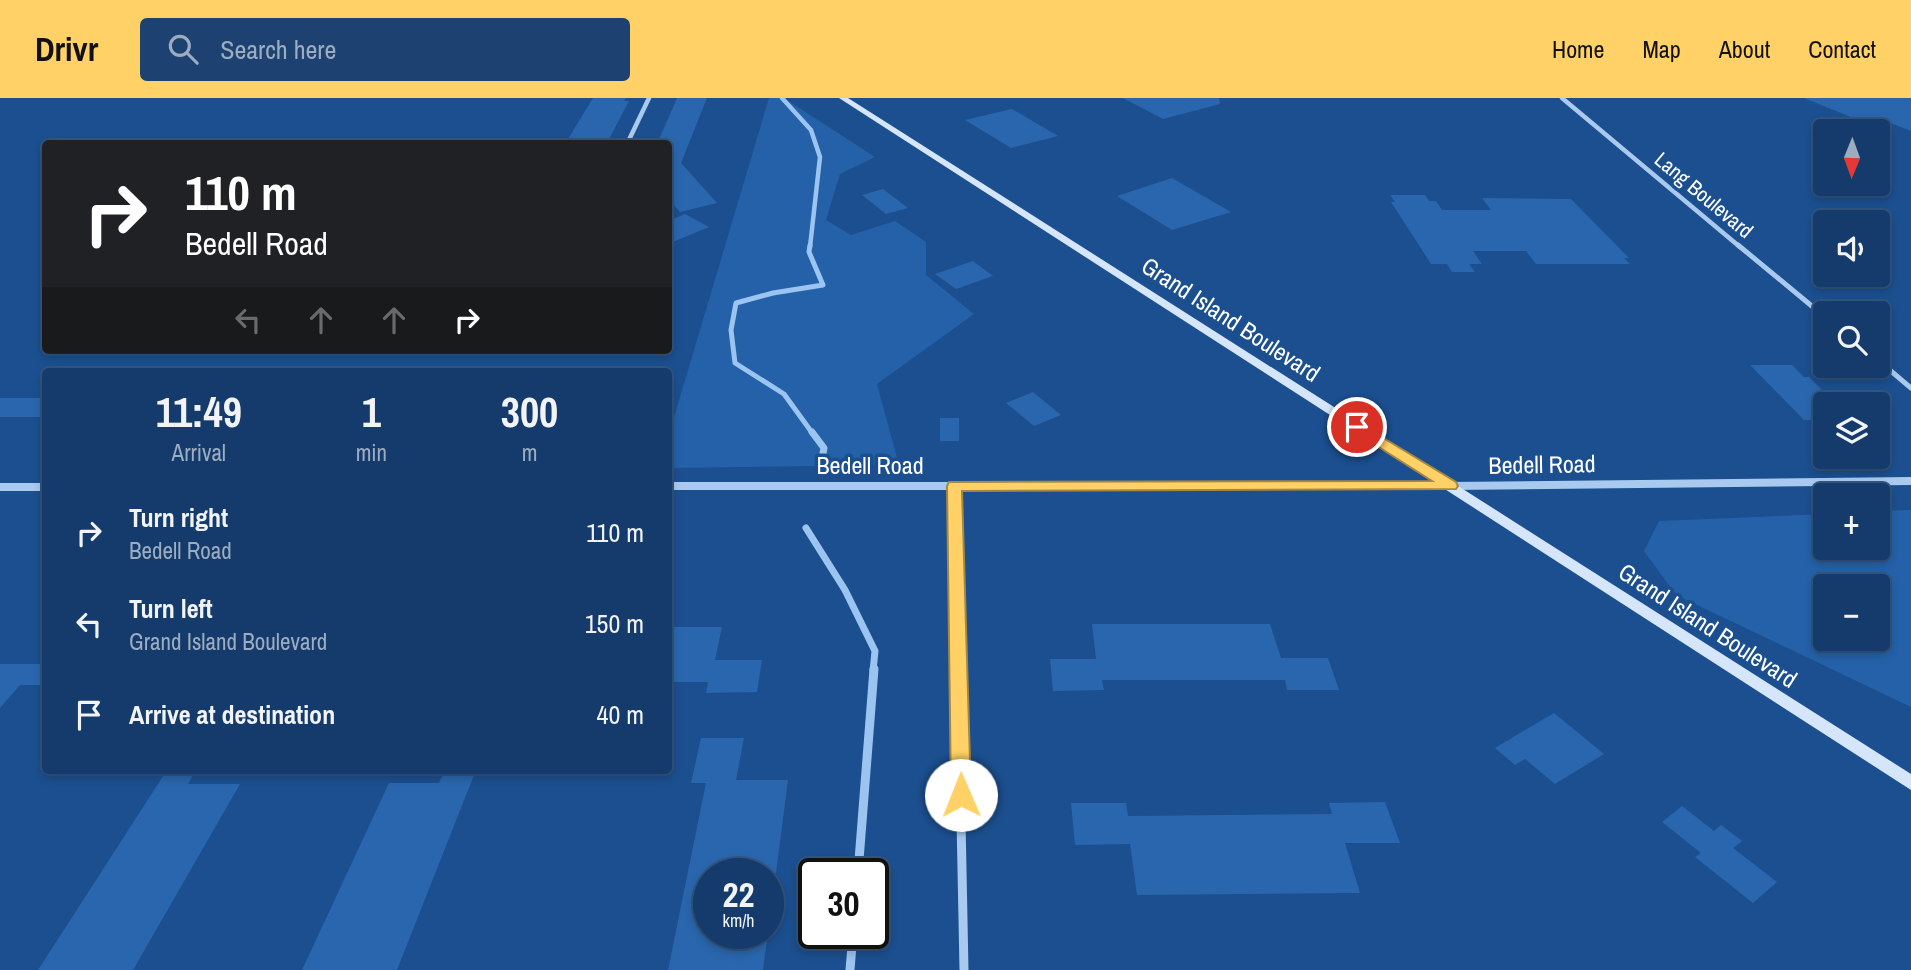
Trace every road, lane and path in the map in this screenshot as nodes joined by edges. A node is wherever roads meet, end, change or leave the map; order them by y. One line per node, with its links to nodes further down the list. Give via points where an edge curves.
1 (649, 98): 4 (street)
2 (843, 98): 11 (main road, Grand Island Boulevard)
3 (1562, 98): 5 (street, Lang Boulevard)
4 (629, 140)
5 (1813, 307)
6 (1890, 370): 7 (street)
7 (1911, 388)
8 (1911, 481): 11 (street, Bedell Road)
9 (672, 486): 10 (street, Bedell Road)
10 (954, 486): 11 (street, Bedell Road); 15 (street)
11 (1450, 486): 14 (main road, Grand Island Boulevard)
12 (0, 487): 13 (street)
13 (42, 487)
14 (1911, 783)
15 (964, 970)

